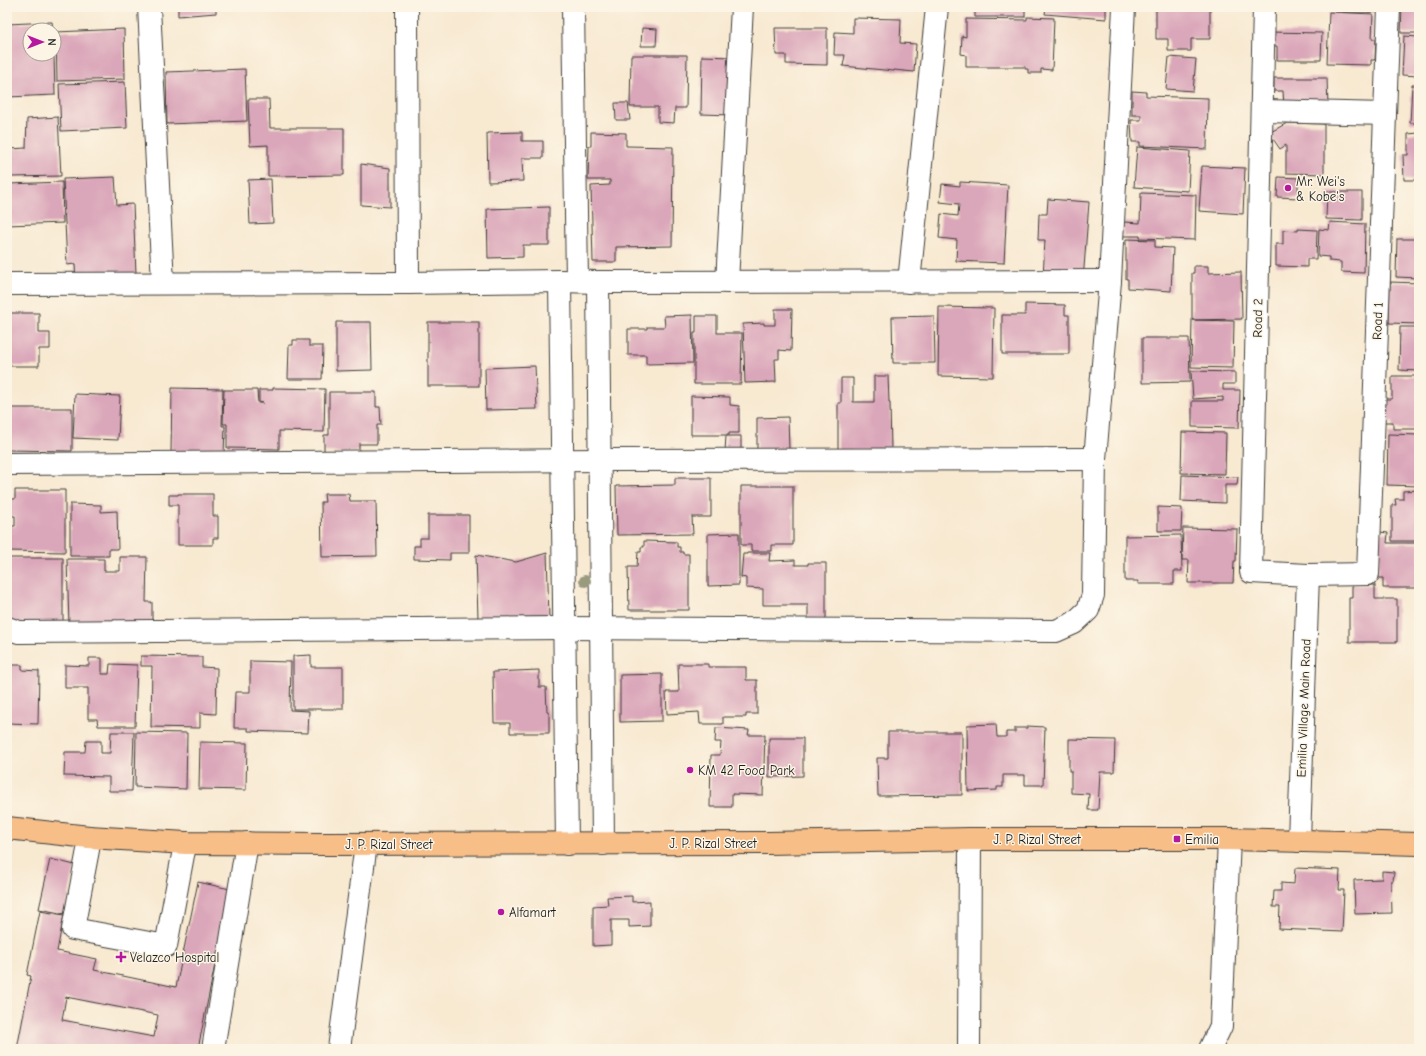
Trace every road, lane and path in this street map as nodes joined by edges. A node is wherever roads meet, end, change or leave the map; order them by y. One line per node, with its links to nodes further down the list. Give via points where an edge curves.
1 (149, 7): 15 (street)
2 (407, 7): 16 (street)
3 (573, 7): 12 (street)
4 (742, 7): 13 (street)
5 (937, 7): 14 (street)
6 (1124, 7): 11 (street)
7 (1264, 7): 9 (street, Road 2)
8 (1390, 7): 10 (street, Road 1)
9 (1262, 111): 10 (street); 22 (street, Road 2, via 1251,572)
10 (1385, 114): 22 (street, Road 1, via 1368,574)
11 (1110, 281): 14 (street); 18 (street)
12 (578, 282): 13 (street); 16 (street); 19 (street); 20 (street)
13 (727, 282): 14 (street)
14 (909, 282)
15 (163, 283): 16 (street); 17 (street)
16 (408, 283)
17 (7, 284)
18 (1096, 459): 20 (street); 25 (street, via 1094,595 1088,610 1074,623 1056,631)
19 (562, 460): 20 (street); 21 (street); 24 (street)
20 (600, 460): 25 (street)
21 (7, 464)
22 (1308, 575): 30 (street, Emilia Village Main Road)
23 (7, 628): 24 (street, via 18,632)
24 (564, 628): 25 (street); 34 (street)
25 (602, 630): 35 (street)
26 (7, 828): 27 (main road, J. P. Rizal Street)
27 (89, 837): 31 (main road, J. P. Rizal Street); 31 (street, via 73,929 166,946)
28 (970, 839): 29 (main road, J. P. Rizal Street); 35 (main road, J. P. Rizal Street); 39 (street)
29 (1229, 839): 30 (main road, J. P. Rizal Street); 40 (street, via 1220,1026)
30 (1299, 841): 36 (main road, J. P. Rizal Street)
31 (186, 842): 32 (main road, J. P. Rizal Street)
32 (247, 843): 33 (main road, J. P. Rizal Street); 37 (street)
33 (366, 844): 34 (main road, J. P. Rizal Street); 38 (street)
34 (567, 844): 35 (main road, J. P. Rizal Street)
35 (604, 844)
36 (1419, 844)
37 (213, 1049)
38 (339, 1049)
39 (969, 1049)
40 (1210, 1049)

